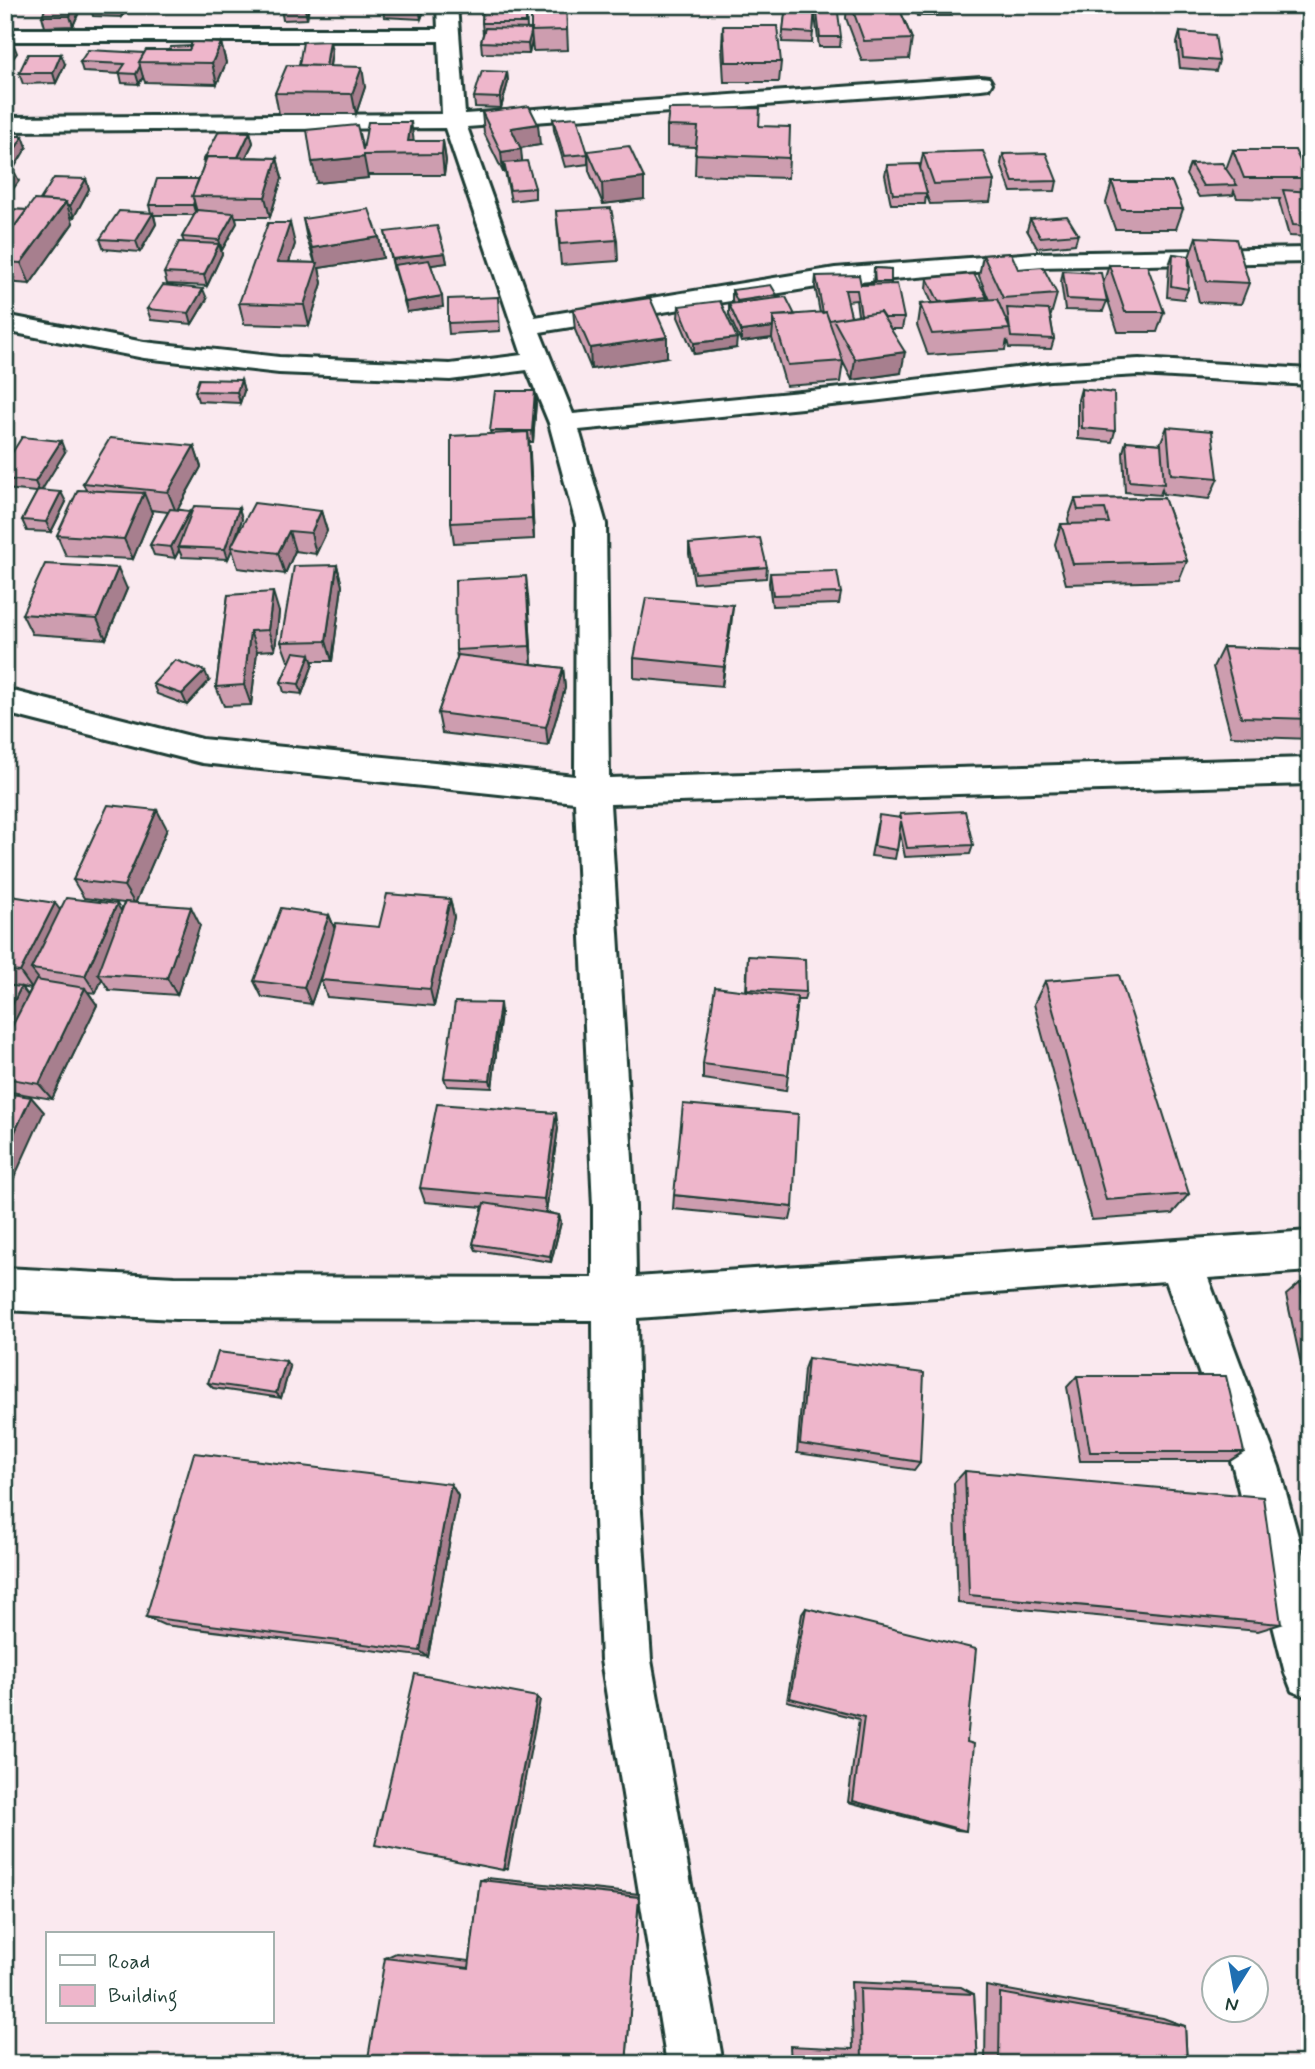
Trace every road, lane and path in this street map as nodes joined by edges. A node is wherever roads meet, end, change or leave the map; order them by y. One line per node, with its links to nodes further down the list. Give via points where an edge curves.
1 (447, 20): 2 (street); 4 (street)
2 (5, 35)
3 (981, 83): 4 (street)
4 (454, 121): 5 (street); 8 (street)
5 (5, 124)
6 (1310, 256): 8 (street, via 1035,260 835,276)
7 (5, 323): 8 (street, via 144,351 279,365 450,372)
8 (531, 343): 10 (street)
9 (1310, 377): 10 (street, via 1139,367 1049,372)
10 (563, 423): 13 (street, via 591,524)
11 (5, 701): 13 (street, via 202,751)
12 (1310, 771): 13 (street)
13 (593, 791): 17 (street)
14 (1310, 1251): 15 (street)
15 (1180, 1261): 17 (street); 18 (street, via 1256,1467)
16 (5, 1289): 17 (street, via 175,1298)
17 (615, 1299): 19 (street, via 617,1497 626,1660)
18 (1310, 1673)
19 (695, 2064)

